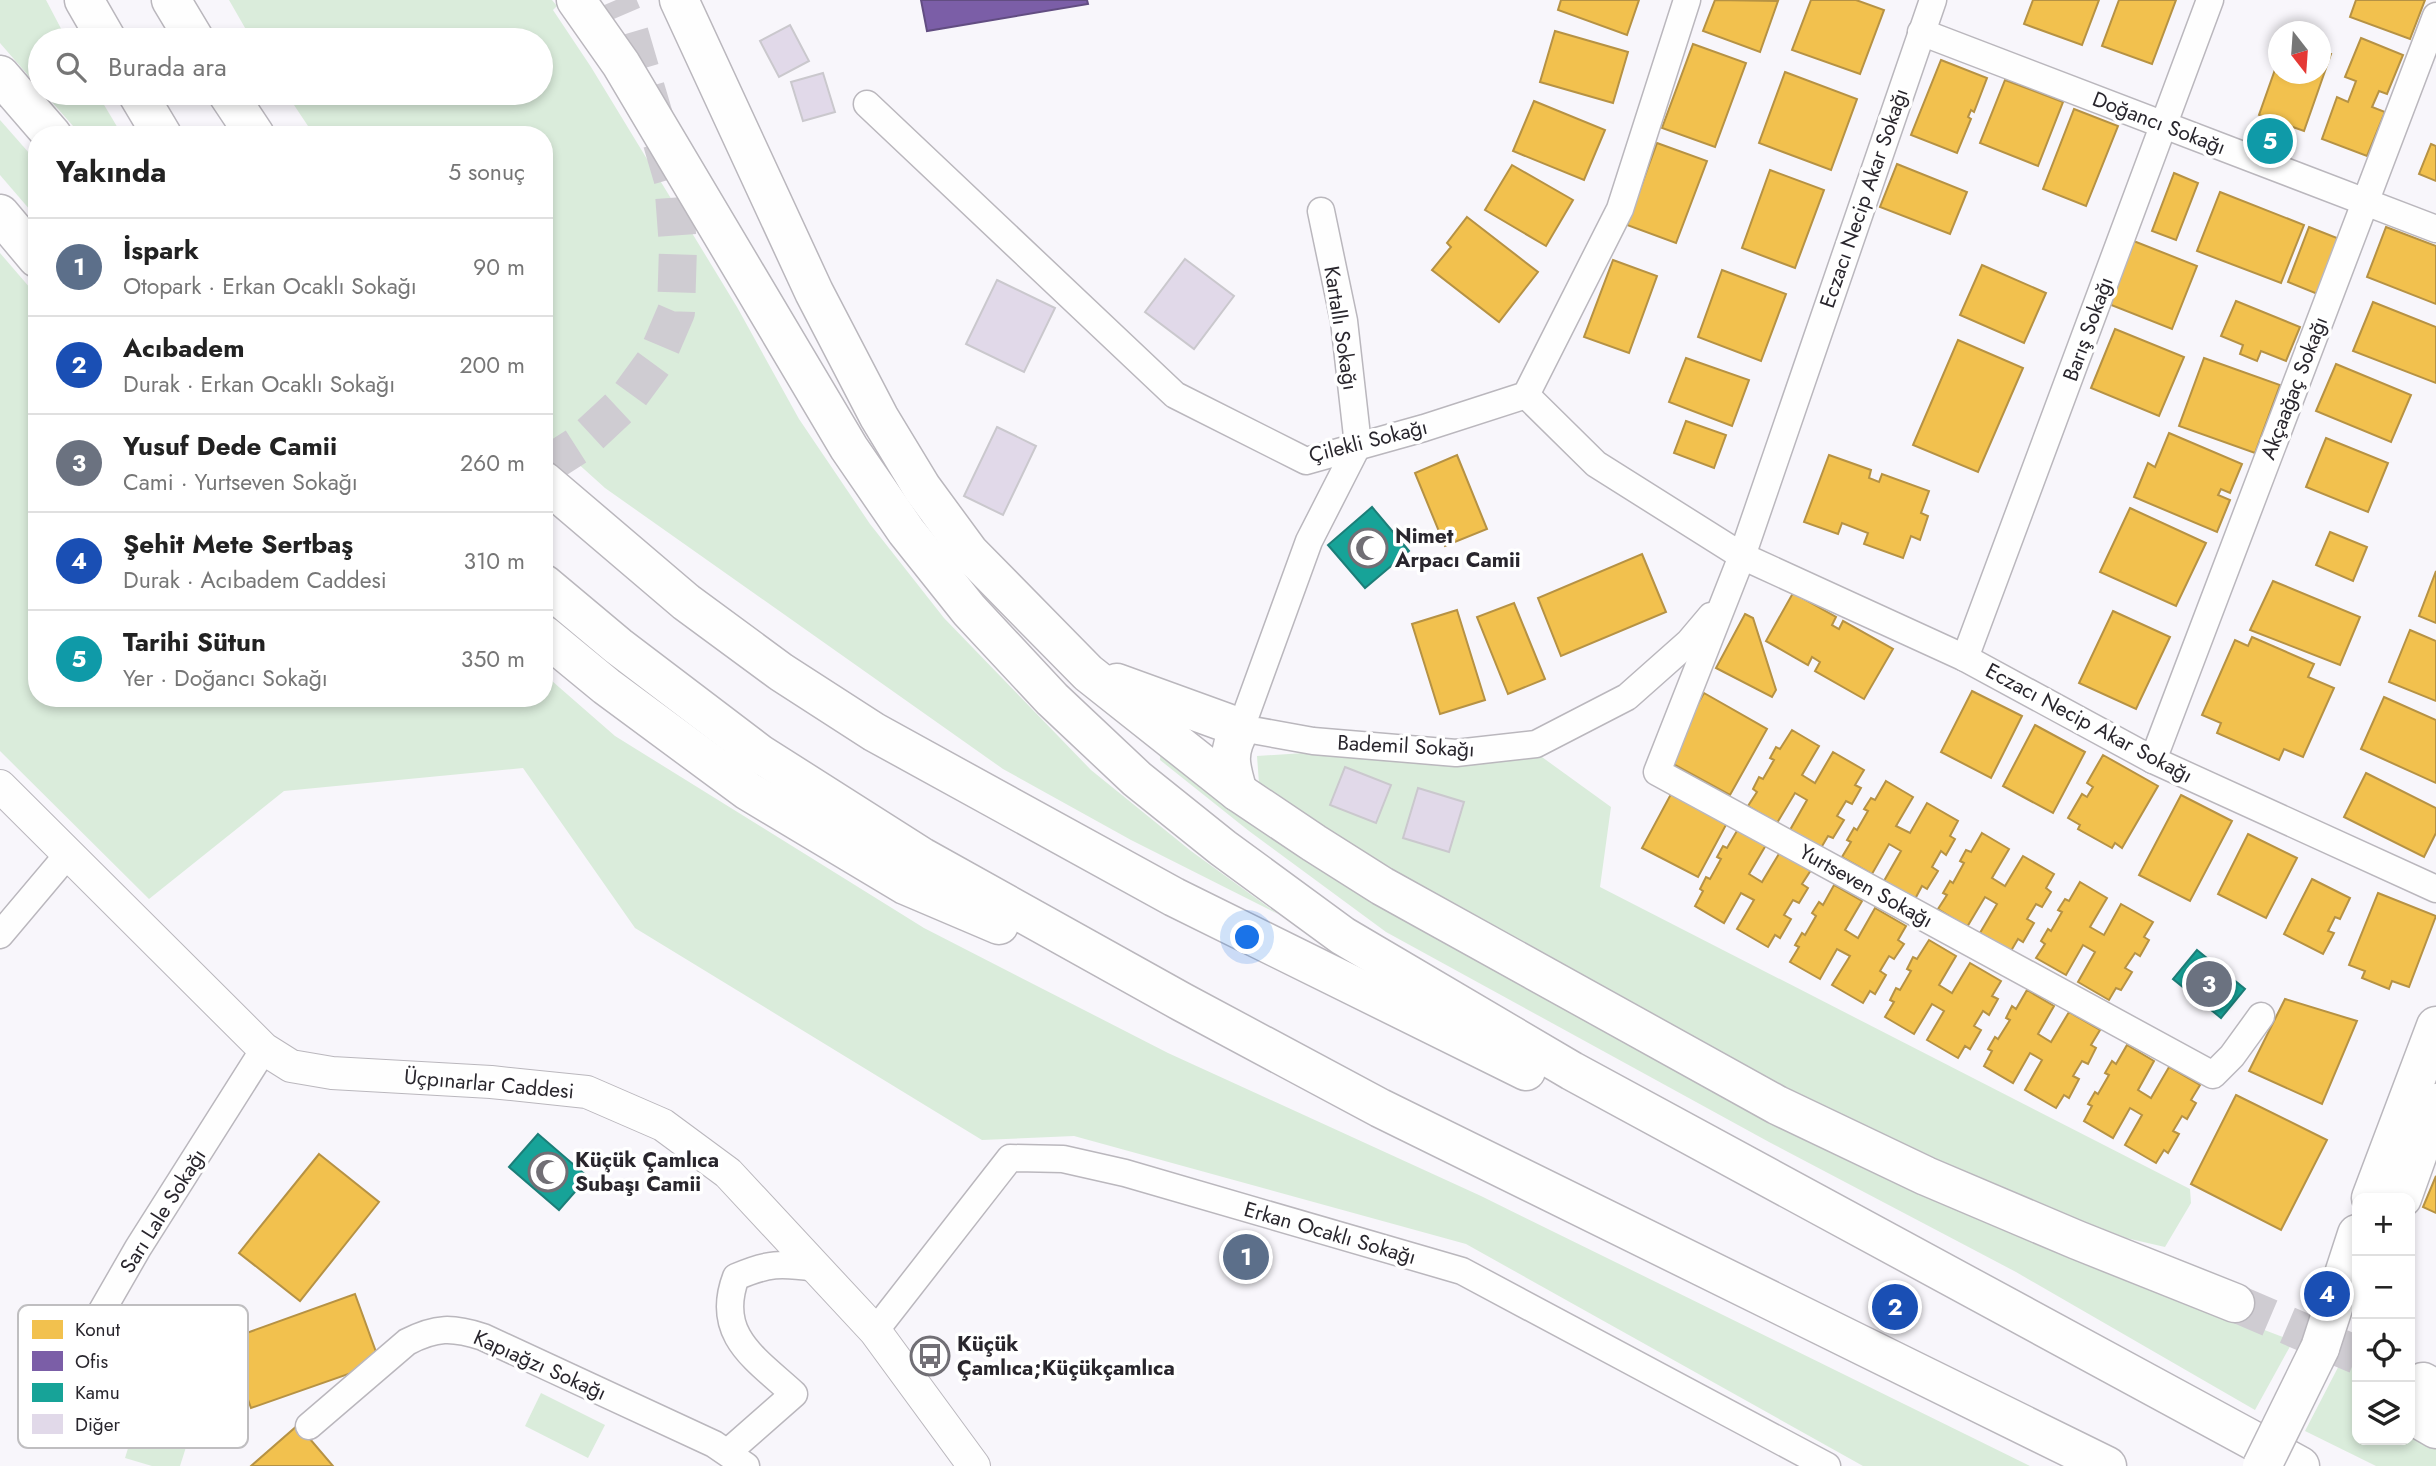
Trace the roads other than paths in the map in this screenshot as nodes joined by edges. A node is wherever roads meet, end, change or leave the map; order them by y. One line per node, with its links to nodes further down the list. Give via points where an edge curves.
1 (84, 0): 9 (main road)
2 (171, 0): 10 (main road)
3 (576, 0): 49 (main road, via 621,64 849,448 906,531 978,620 1052,699 1137,779 1343,936 1572,1070)
4 (679, 0): 32 (main road, via 814,292 879,418 969,552)
5 (1688, 0): 25 (street, via 1620,209)
6 (1933, 0): 11 (street, Eczacı Necip Akar Sokağı)
7 (2210, 0): 16 (street, Barış Sokağı)
8 (2436, 16): 20 (street, Akçaağaç Sokağı)
9 (100, 28)
10 (188, 28)
11 (1921, 32): 16 (street, Doğancı Sokağı); 28 (street, Eczacı Necip Akar Sokağı)
12 (0, 75): 17 (main road)
13 (867, 104): 26 (street, Çilekli Sokağı, via 1175,395 1306,461)
14 (144, 105): 18 (main road)
15 (235, 105): 19 (main road)
16 (2164, 125): 20 (street, Doğancı Sokağı); 31 (street, Barış Sokağı)
17 (44, 126)
18 (157, 126)
19 (249, 126)
20 (2365, 202): 23 (street, Doğancı Sokağı); 34 (street, Akçaağaç Sokağı)
21 (1321, 211): 26 (street, Kartallı Sokağı, via 1344,321)
22 (0, 214): 24 (main road)
23 (2436, 229)
24 (28, 247)
25 (1526, 396): 26 (street, Çilekli Sokağı); 28 (street, Eczacı Necip Akar Sokağı, via 1596,464)
26 (1358, 445): 33 (street, via 1309,541)
27 (553, 489): 49 (main road, via 686,602 781,672 951,776 1174,897)
28 (1742, 556): 31 (street, Eczacı Necip Akar Sokağı); 33 (street, Bademil Sokağı, via 1709,620 1689,642 1627,697 1536,744 1456,753 1313,741); 41 (street, Yurtseven Sokağı, via 1657,772 2213,1075)
29 (553, 592): 40 (main road, via 760,754 922,857)
30 (553, 642): 40 (main road, via 748,791 905,885)
31 (1965, 658): 34 (street, Eczacı Necip Akar Sokağı)
32 (1088, 673): 33 (main road); 36 (main road)
33 (1241, 728): 36 (main road, via 1231,744)
34 (2153, 760): 38 (street, Eczacı Necip Akar Sokağı)
35 (0, 786): 37 (street, Üçpınarlar Caddesi)
36 (1238, 792): 51 (main road, via 1382,886 1776,1105 1926,1176)
37 (69, 853): 39 (street); 43 (street, Üçpınarlar Caddesi)
38 (2436, 889)
39 (0, 935)
40 (1182, 1002): 61 (main road, via 1380,1108)
41 (2260, 1016)
42 (2436, 1026): 45 (main road)
43 (264, 1049): 48 (street, Üçpınarlar Caddesi, via 291,1066 332,1073 587,1092 663,1125 728,1173); 52 (street, Sarı Lale Sokağı)
44 (2436, 1103): 46 (main road)
45 (2373, 1193)
46 (2404, 1193)
47 (2352, 1249): 54 (main road)
48 (815, 1268): 53 (street, Üçpınarlar Caddesi); 58 (street, via 761,1266 736,1277 729,1296 729,1317 741,1344 794,1394)
49 (1981, 1292): 63 (main road)
50 (2352, 1296): 54 (main road)
51 (2235, 1303)
52 (105, 1305)
53 (875, 1331): 59 (street, Üçpınarlar Caddesi); 60 (street, Erkan Ocaklı Sokağı, via 1010,1157 1063,1158 1462,1271)
54 (2319, 1348): 62 (main road, bridge)
55 (2423, 1395): 57 (main road)
56 (309, 1426): 58 (street, Kapıağzı Sokağı, via 407,1342 443,1329 460,1329)
57 (2436, 1429)
58 (737, 1459)
59 (974, 1466)
60 (1827, 1466)
61 (2107, 1466)
62 (2262, 1466)
63 (2300, 1466)

